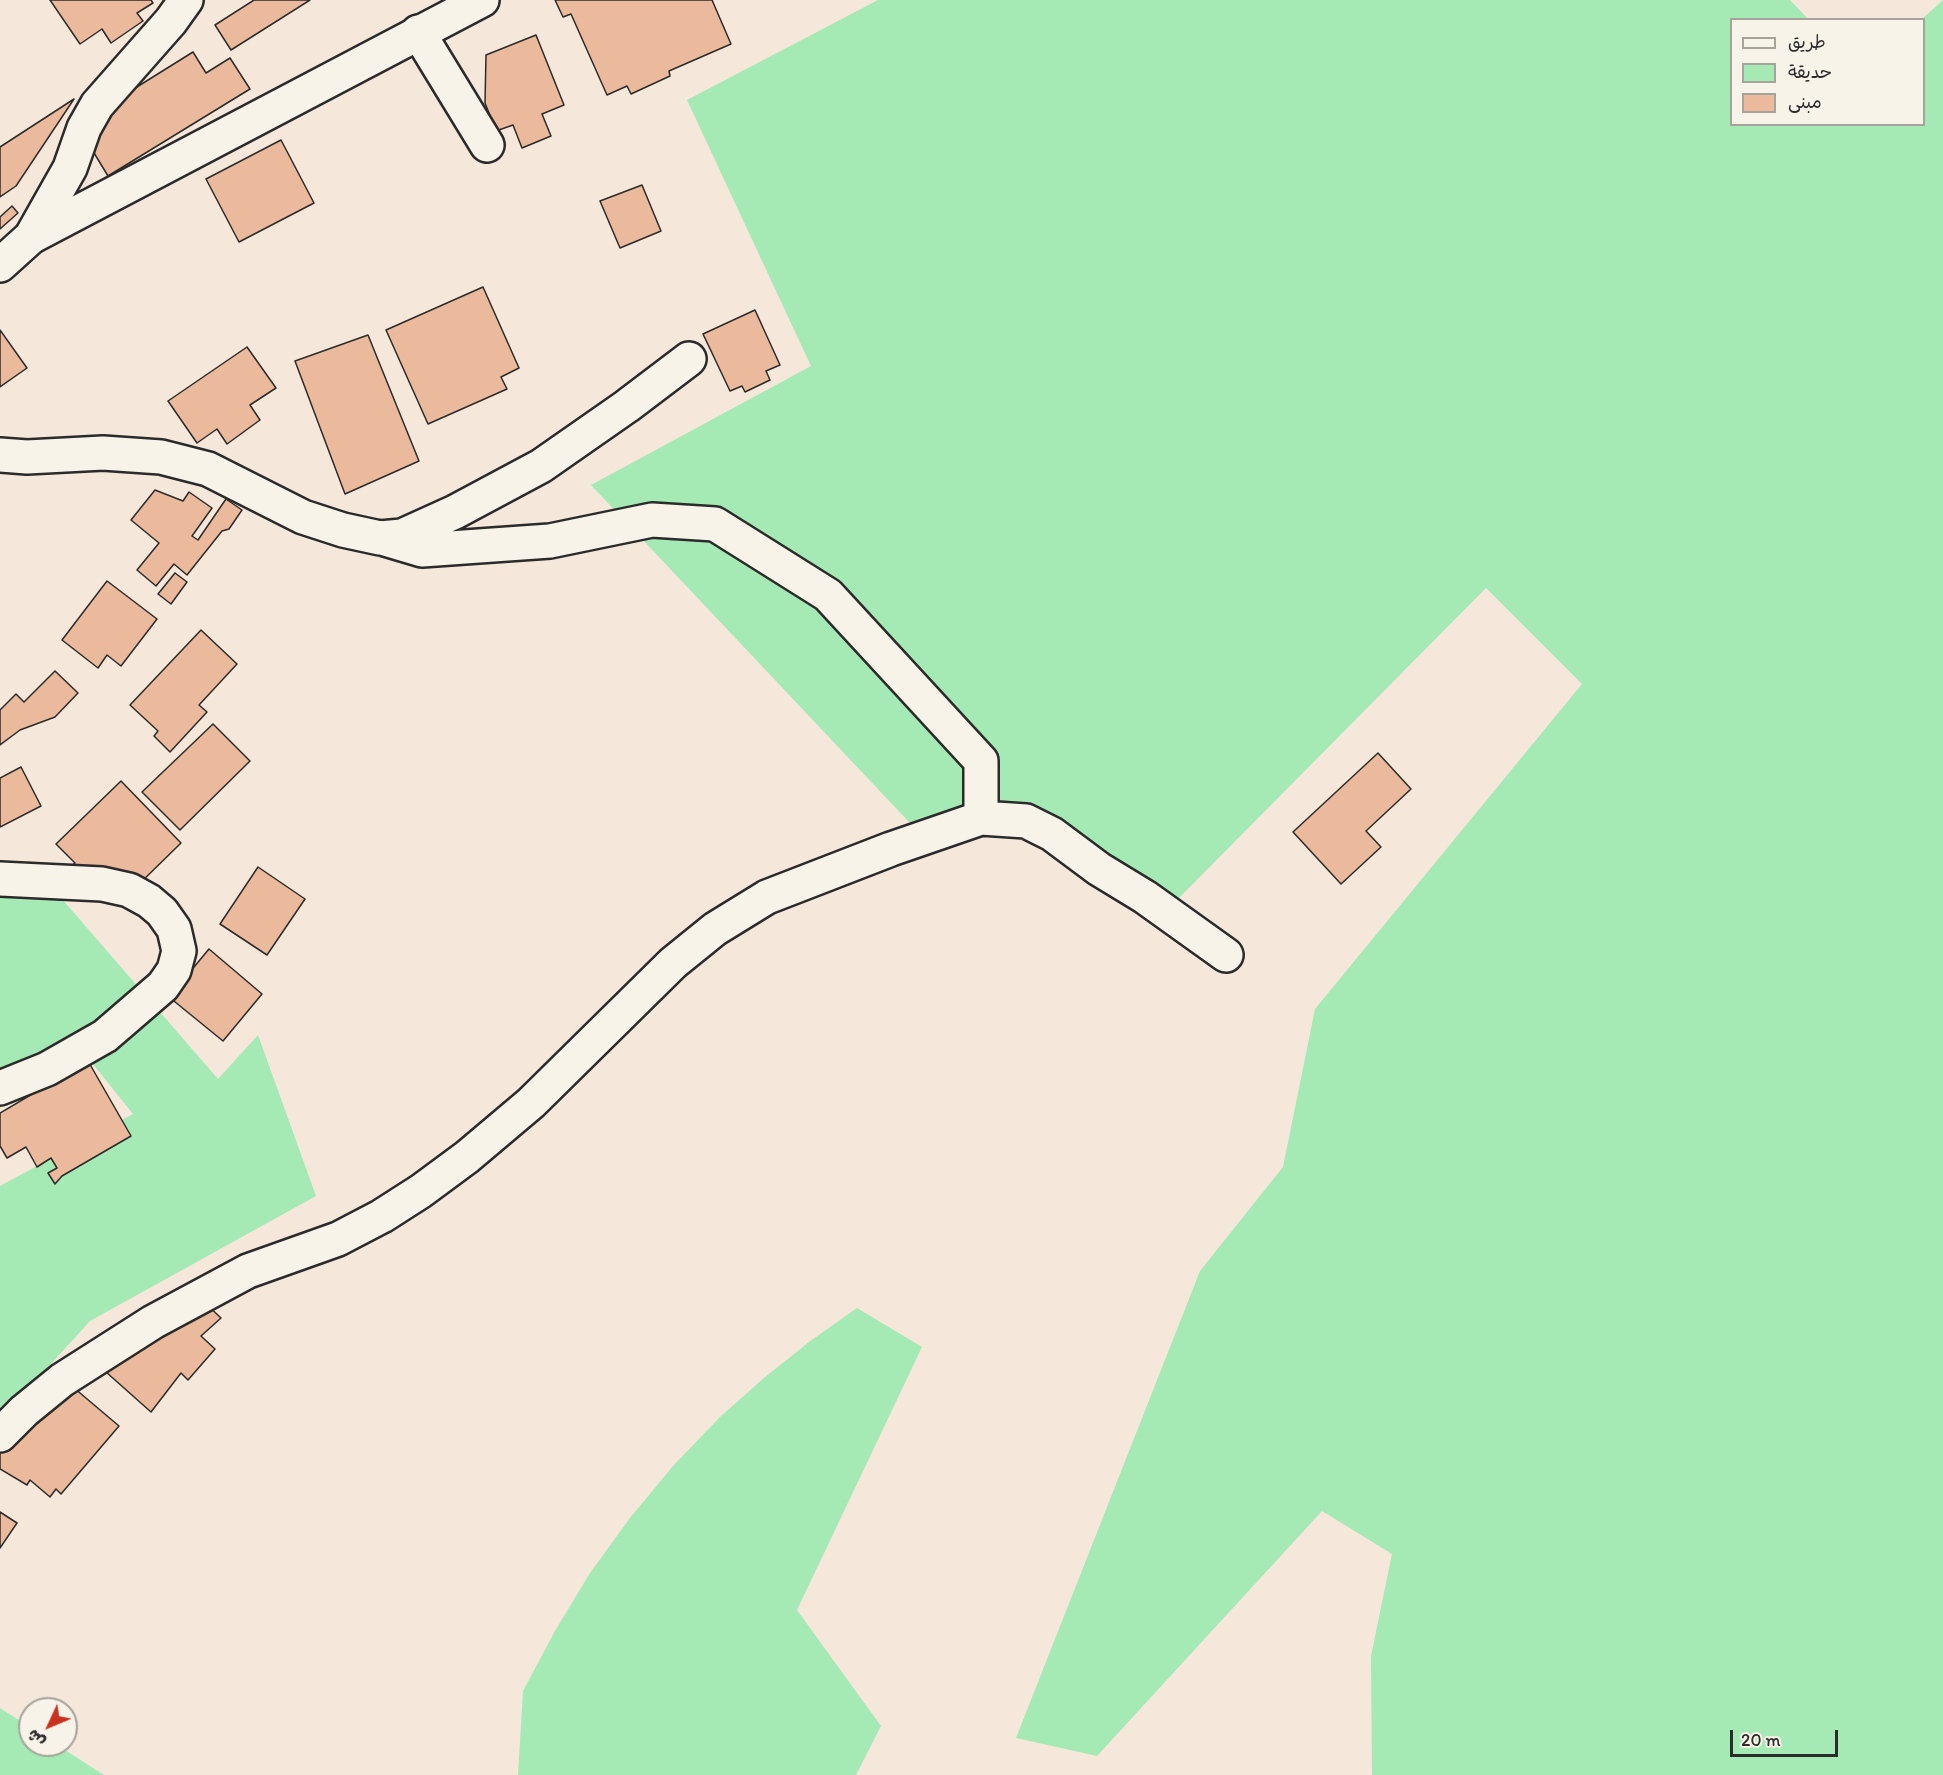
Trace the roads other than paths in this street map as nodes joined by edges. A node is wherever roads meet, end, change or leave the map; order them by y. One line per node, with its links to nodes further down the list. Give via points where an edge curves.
1 (186, 0): 5 (street, via 97,105 70,168)
2 (482, 0): 3 (street)
3 (418, 32): 4 (street); 5 (street)
4 (488, 145)
5 (32, 237): 6 (street)
6 (0, 265)
7 (689, 359): 9 (street, via 541,466 402,536)
8 (0, 455): 9 (street, via 103,453 161,458 208,469 303,517)
9 (380, 538): 10 (street, via 422,550 550,541 652,520 716,524 828,596 981,761)
10 (981, 818): 12 (street, via 1026,821 1052,834); 14 (street, via 767,897 739,913 673,963 531,1103 421,1191 338,1239 248,1271 153,1322 62,1380)
11 (0, 879): 13 (street, via 102,884 129,890 162,912 174,929 179,951 174,970 163,986 105,1036 46,1069)
12 (1226, 955)
13 (0, 1088)
14 (0, 1435)

